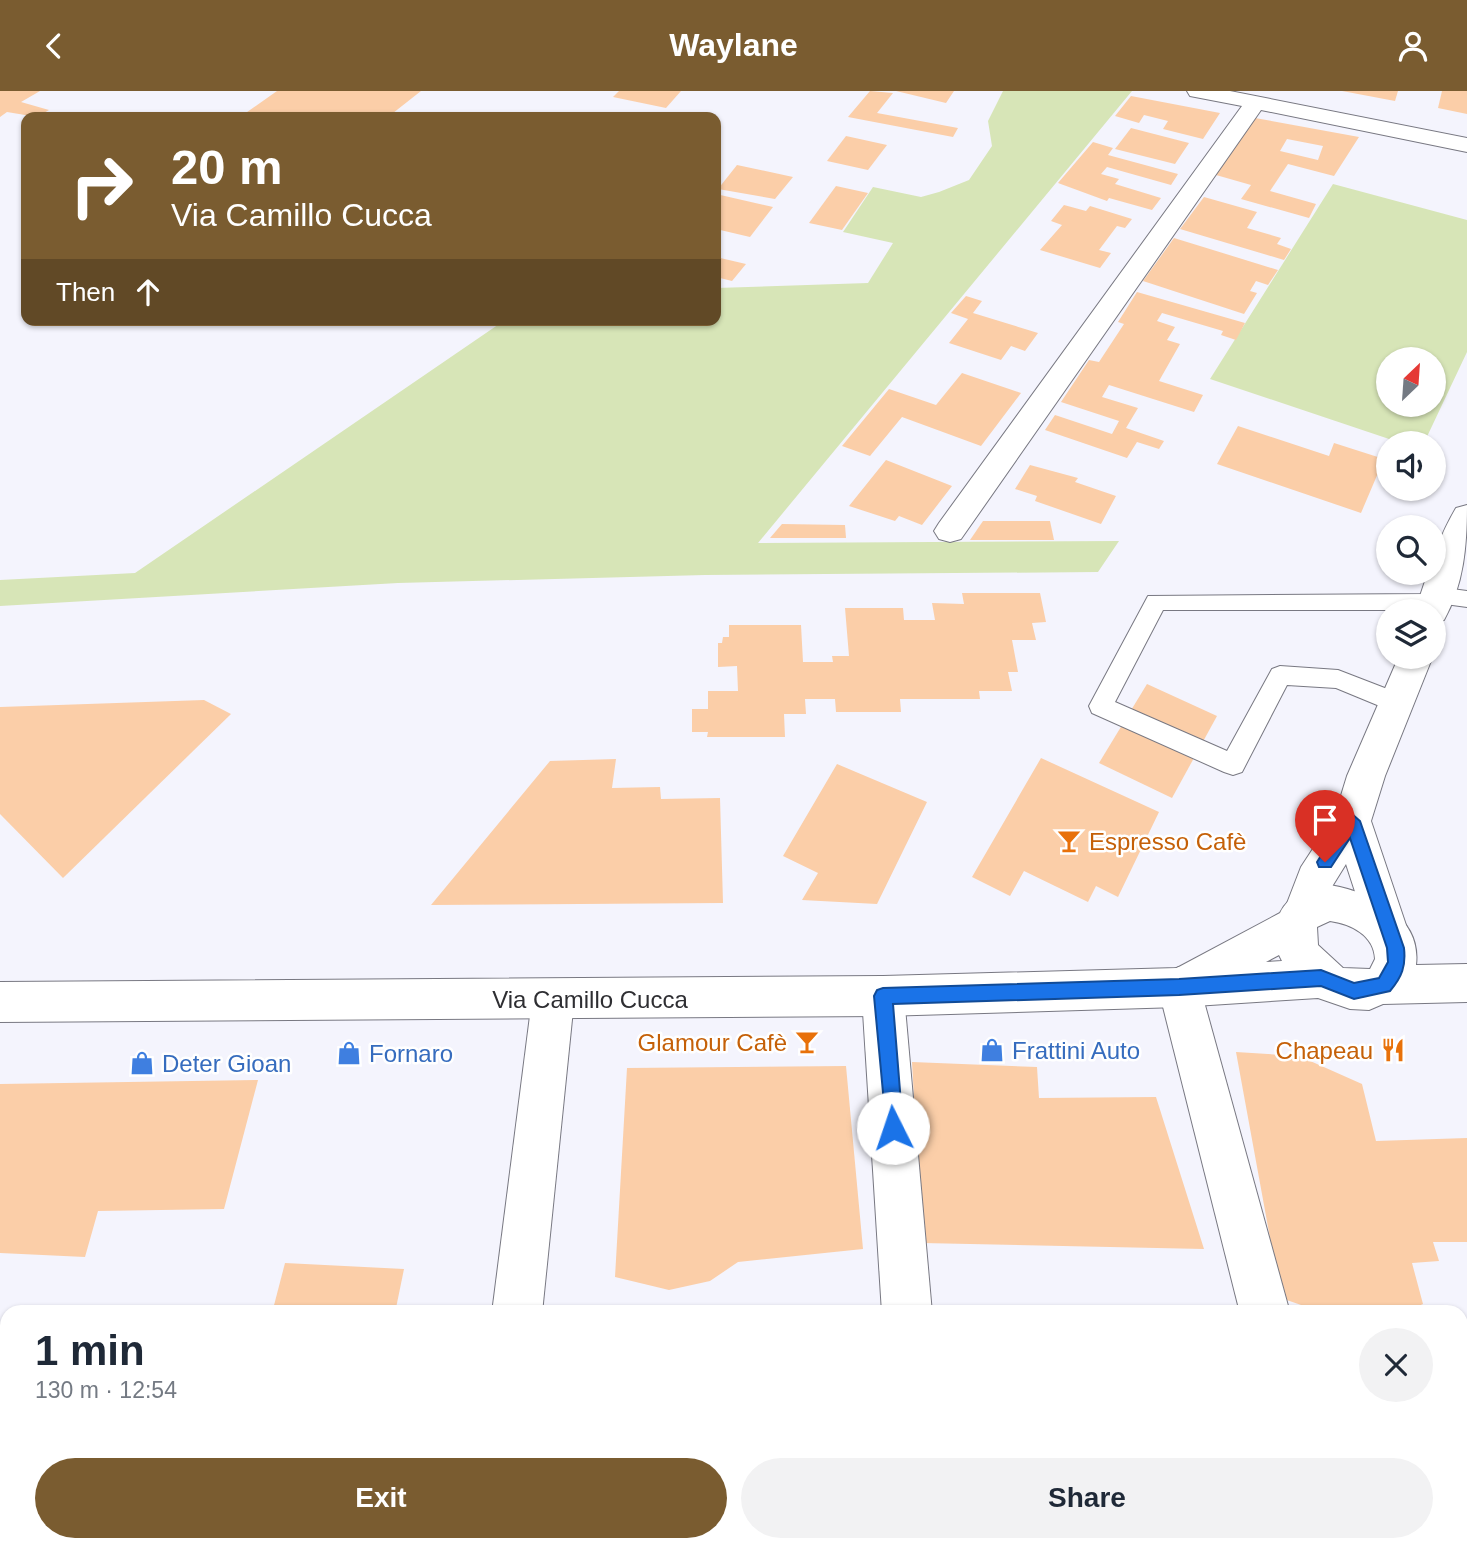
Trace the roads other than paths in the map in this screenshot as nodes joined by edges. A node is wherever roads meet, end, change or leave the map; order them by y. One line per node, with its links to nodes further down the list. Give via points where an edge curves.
1 (1198, 91): 3 (street)
2 (1300, 100): 3 (street); 4 (street)
3 (1255, 102): 6 (street)
4 (1467, 145)
5 (1467, 516): 7 (street)
6 (950, 531)
7 (1447, 591): 9 (lane, via 1374,601 1157,602 1101,706 1233,765 1280,675 1338,679)
8 (1411, 669): 9 (street)
9 (1399, 704): 10 (street, via 1366,776)
10 (1352, 821): 11 (street, via 1315,879); 12 (street)
11 (1299, 919): 12 (street, via 1315,905 1346,905 1377,922); 13 (street, via 1299,953); 15 (street, Via Camillo Cucca)
12 (1389, 956): 13 (street, via 1354,991); 14 (street)
13 (1321, 978): 15 (street, Via Camillo Cucca)
14 (1467, 981)
15 (1179, 987): 16 (street, Via Camillo Cucca); 21 (street)
16 (883, 996): 17 (street, Via Camillo Cucca); 20 (street)
17 (553, 1000): 18 (street, Via Camillo Cucca); 19 (street)
18 (0, 1002)
19 (518, 1305)
20 (906, 1305)
21 (1263, 1305)

